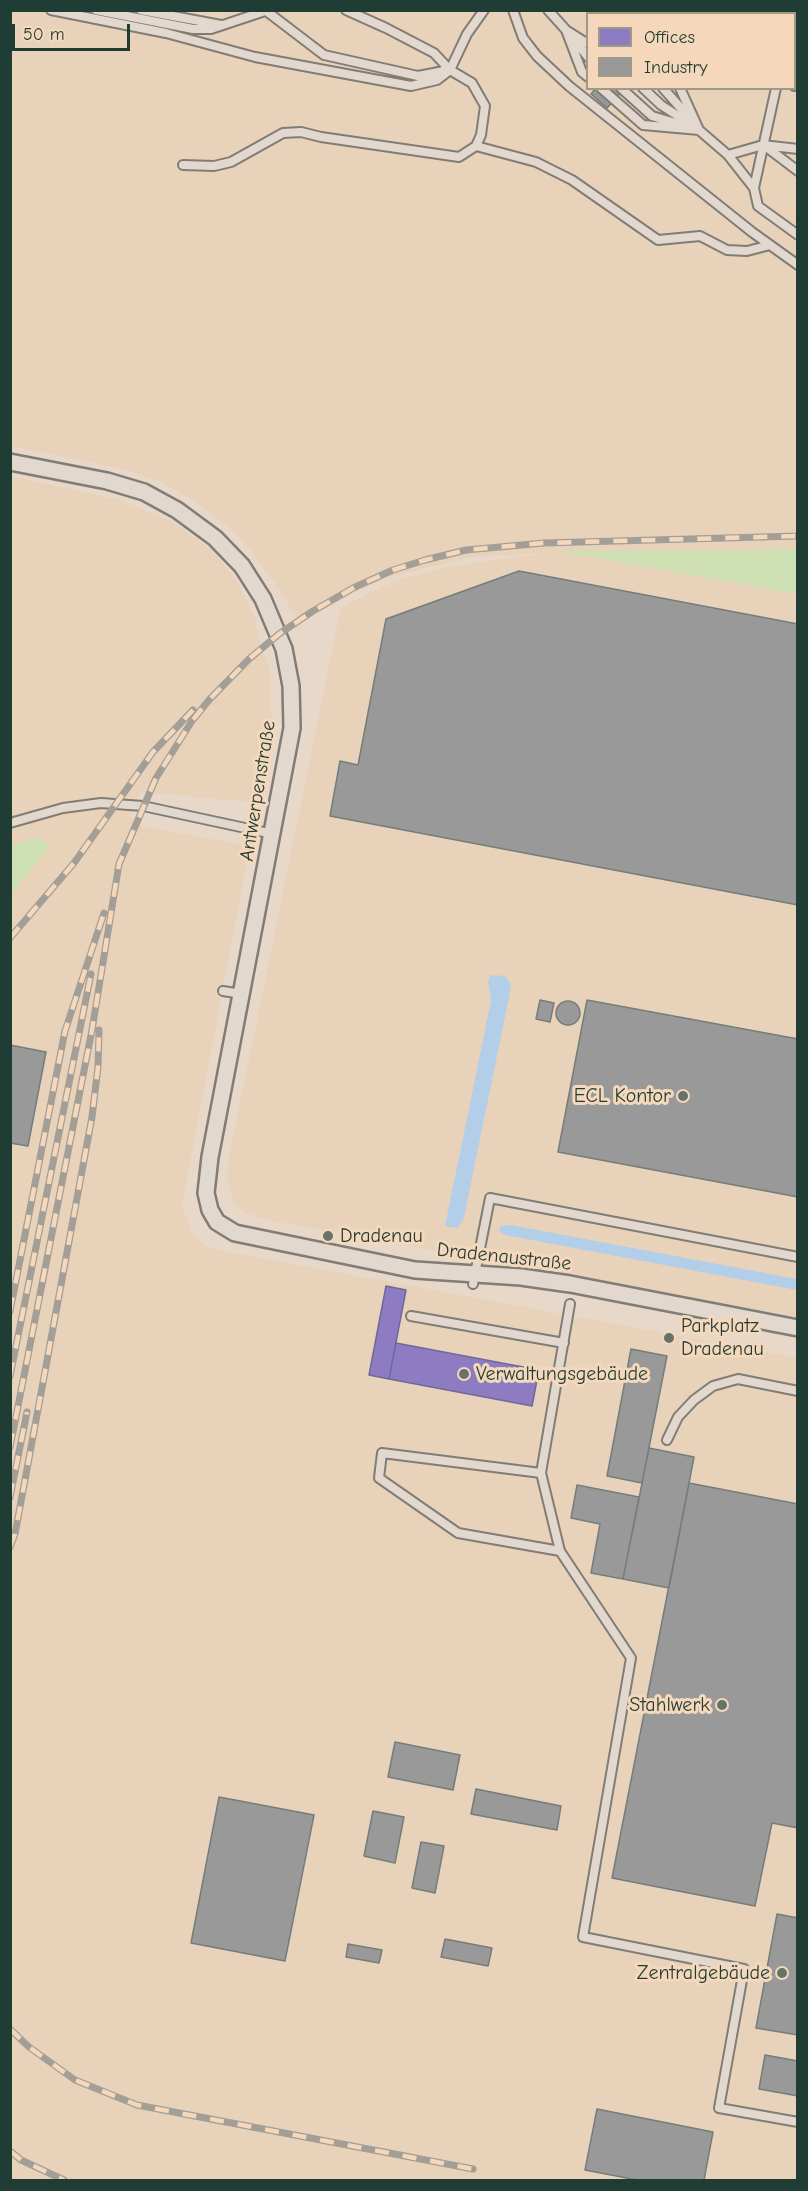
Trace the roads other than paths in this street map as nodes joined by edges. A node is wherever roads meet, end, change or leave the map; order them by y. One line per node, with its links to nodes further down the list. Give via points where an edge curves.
1 (51, 10): 14 (lane, via 166,33 255,57 411,86 437,80)
2 (96, 10): 9 (lane, via 193,29)
3 (141, 10): 9 (lane)
4 (346, 10): 14 (lane, via 434,53)
5 (484, 10): 14 (lane)
6 (513, 10): 31 (lane, via 523,38 569,86)
7 (549, 10): 10 (lane)
8 (266, 11): 9 (lane); 14 (lane, via 324,55 418,76)
9 (223, 25)
10 (566, 30): 11 (lane); 12 (lane); 13 (lane); 15 (lane)
11 (586, 35)
12 (586, 43)
13 (586, 55)
14 (450, 70): 24 (lane, via 472,83 485,106 482,135)
15 (586, 75)
16 (603, 90): 22 (lane, via 643,125)
17 (623, 90): 22 (lane, via 652,116)
18 (645, 90): 22 (lane)
19 (665, 90): 22 (lane)
20 (681, 90): 22 (lane)
21 (776, 90): 23 (lane)
22 (699, 130): 26 (lane)
23 (764, 145): 25 (lane); 26 (lane); 28 (lane); 29 (lane)
24 (476, 146): 27 (lane, via 459,157 302,132 283,133 231,162); 31 (lane, via 536,162 572,180 658,240 700,237 727,250 747,251)
25 (798, 149)
26 (728, 155): 29 (lane)
27 (183, 165)
28 (798, 171)
29 (754, 188): 30 (lane, via 758,206)
30 (798, 236)
31 (770, 245): 32 (lane)
32 (798, 265)
33 (10, 462): 35 (street, Antwerpenstraße, via 144,492 215,538 242,566 279,634 291,686 292,728)
34 (10, 823): 35 (lane, via 63,808 101,803 143,806)
35 (273, 834): 37 (street, Antwerpenstraße)
36 (223, 991): 37 (lane)
37 (242, 994): 38 (street, Antwerpenstraße, via 207,1182)
38 (212, 1216): 40 (street, Dradenaustraße, via 226,1229 256,1238)
39 (798, 1257): 40 (lane, via 490,1198)
40 (474, 1279): 43 (street, Dradenaustraße, via 570,1284)
41 (570, 1304): 44 (lane)
42 (411, 1316): 44 (lane)
43 (798, 1328)
44 (564, 1343): 47 (lane)
45 (798, 1391): 46 (lane, via 738,1379 713,1386 678,1417)
46 (667, 1440)
47 (540, 1473): 48 (lane); 48 (lane, via 382,1453 379,1478 458,1533)
48 (560, 1551): 49 (lane, via 631,1658 583,1937 744,1969 719,2108)
49 (798, 2122)

